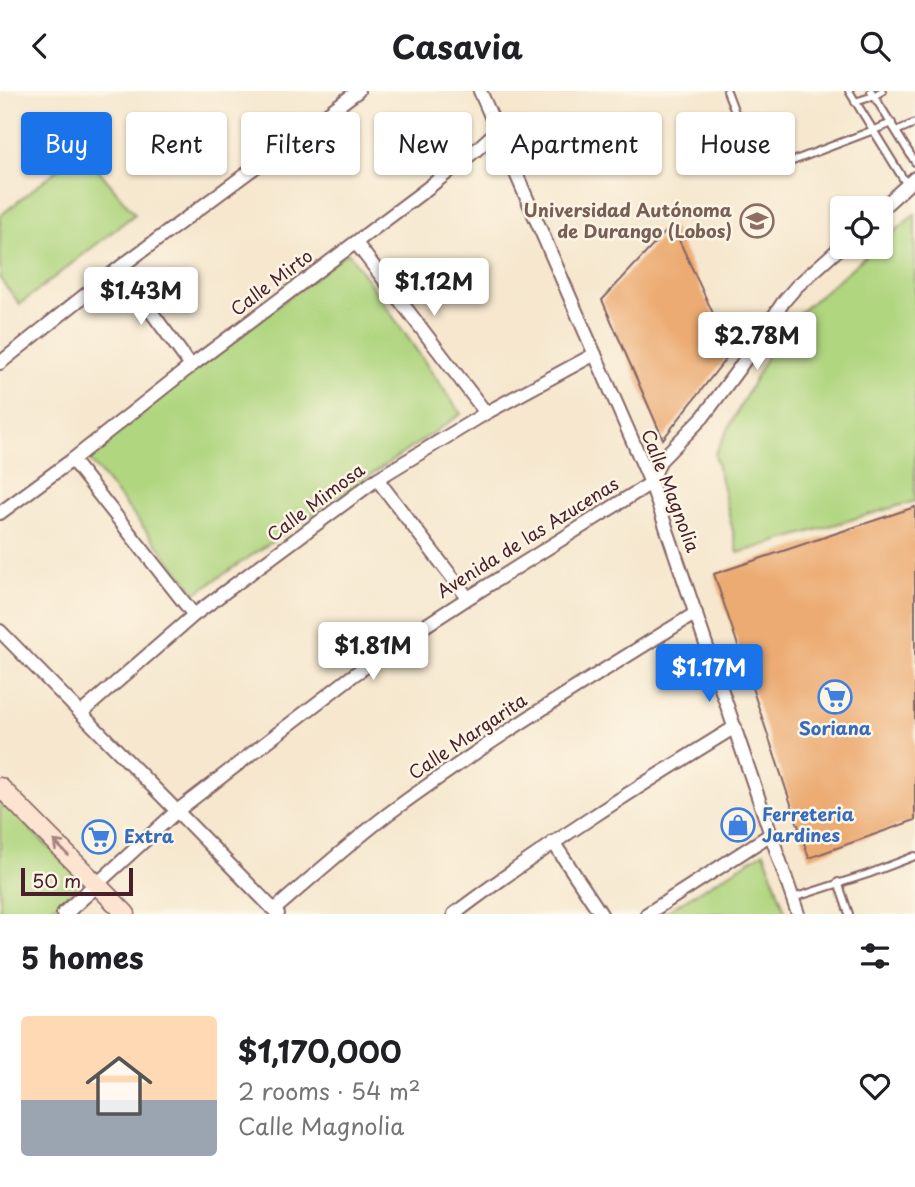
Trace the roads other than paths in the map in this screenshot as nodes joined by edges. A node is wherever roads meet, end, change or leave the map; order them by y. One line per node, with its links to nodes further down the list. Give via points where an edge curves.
1 (358, 91): 20 (street)
2 (480, 91): 8 (street, Calle Magnolia)
3 (727, 91): 11 (lane, via 751,155 763,168)
4 (849, 91): 7 (lane)
5 (882, 91): 6 (lane)
6 (872, 93): 7 (lane); 9 (lane)
7 (855, 102): 11 (lane)
8 (489, 112)
9 (891, 123): 11 (lane); 12 (lane)
10 (915, 123): 12 (lane)
11 (873, 131): 16 (lane)
12 (897, 131): 14 (lane)
13 (486, 141): 18 (street, Calle Mirto)
14 (915, 162)
15 (516, 175): 21 (street, Calle Magnolia)
16 (911, 181): 17 (street)
17 (893, 198)
18 (356, 243): 23 (street, Calle Mirto); 24 (street)
19 (830, 256): 27 (street, via 784,301 704,417 660,461)
20 (118, 268): 22 (street); 23 (street)
21 (595, 354): 24 (street, Calle Mimosa); 27 (street, Calle Magnolia)
22 (0, 363)
23 (191, 366): 25 (street, Calle Mirto)
24 (486, 413): 26 (street, Calle Mimosa)
25 (72, 460): 28 (street, Calle Mirto); 31 (street)
26 (377, 479): 29 (street); 31 (street, Calle Mimosa)
27 (651, 483): 29 (street, Avenida de las Azucenas); 30 (street, Calle Magnolia)
28 (0, 513)
29 (468, 598): 36 (street, Avenida de las Azucenas, via 355,674)
30 (696, 613): 34 (street, Calle Magnolia); 43 (street, Calle Margarita, via 459,763 386,816)
31 (194, 615): 33 (street, Calle Mimosa)
32 (0, 631): 33 (street)
33 (81, 713): 36 (street)
34 (735, 727): 37 (street, Calle Magnolia); 38 (street)
35 (0, 787): 41 (main road, one-way to 35)
36 (177, 811): 41 (street, Avenida de las Azucenas); 43 (street)
37 (771, 834): 42 (street, Calle Magnolia); 48 (street)
38 (553, 842): 46 (street); 47 (street)
39 (915, 856): 40 (lane)
40 (838, 882): 42 (lane); 50 (lane)
41 (97, 884): 44 (street, Avenida de las Azucenas); 45 (main road)
42 (793, 898): 49 (street, Calle Magnolia)
43 (276, 912)
44 (64, 914)
45 (126, 914)
46 (454, 914)
47 (601, 914)
48 (647, 914)
49 (798, 914)
50 (849, 914)

